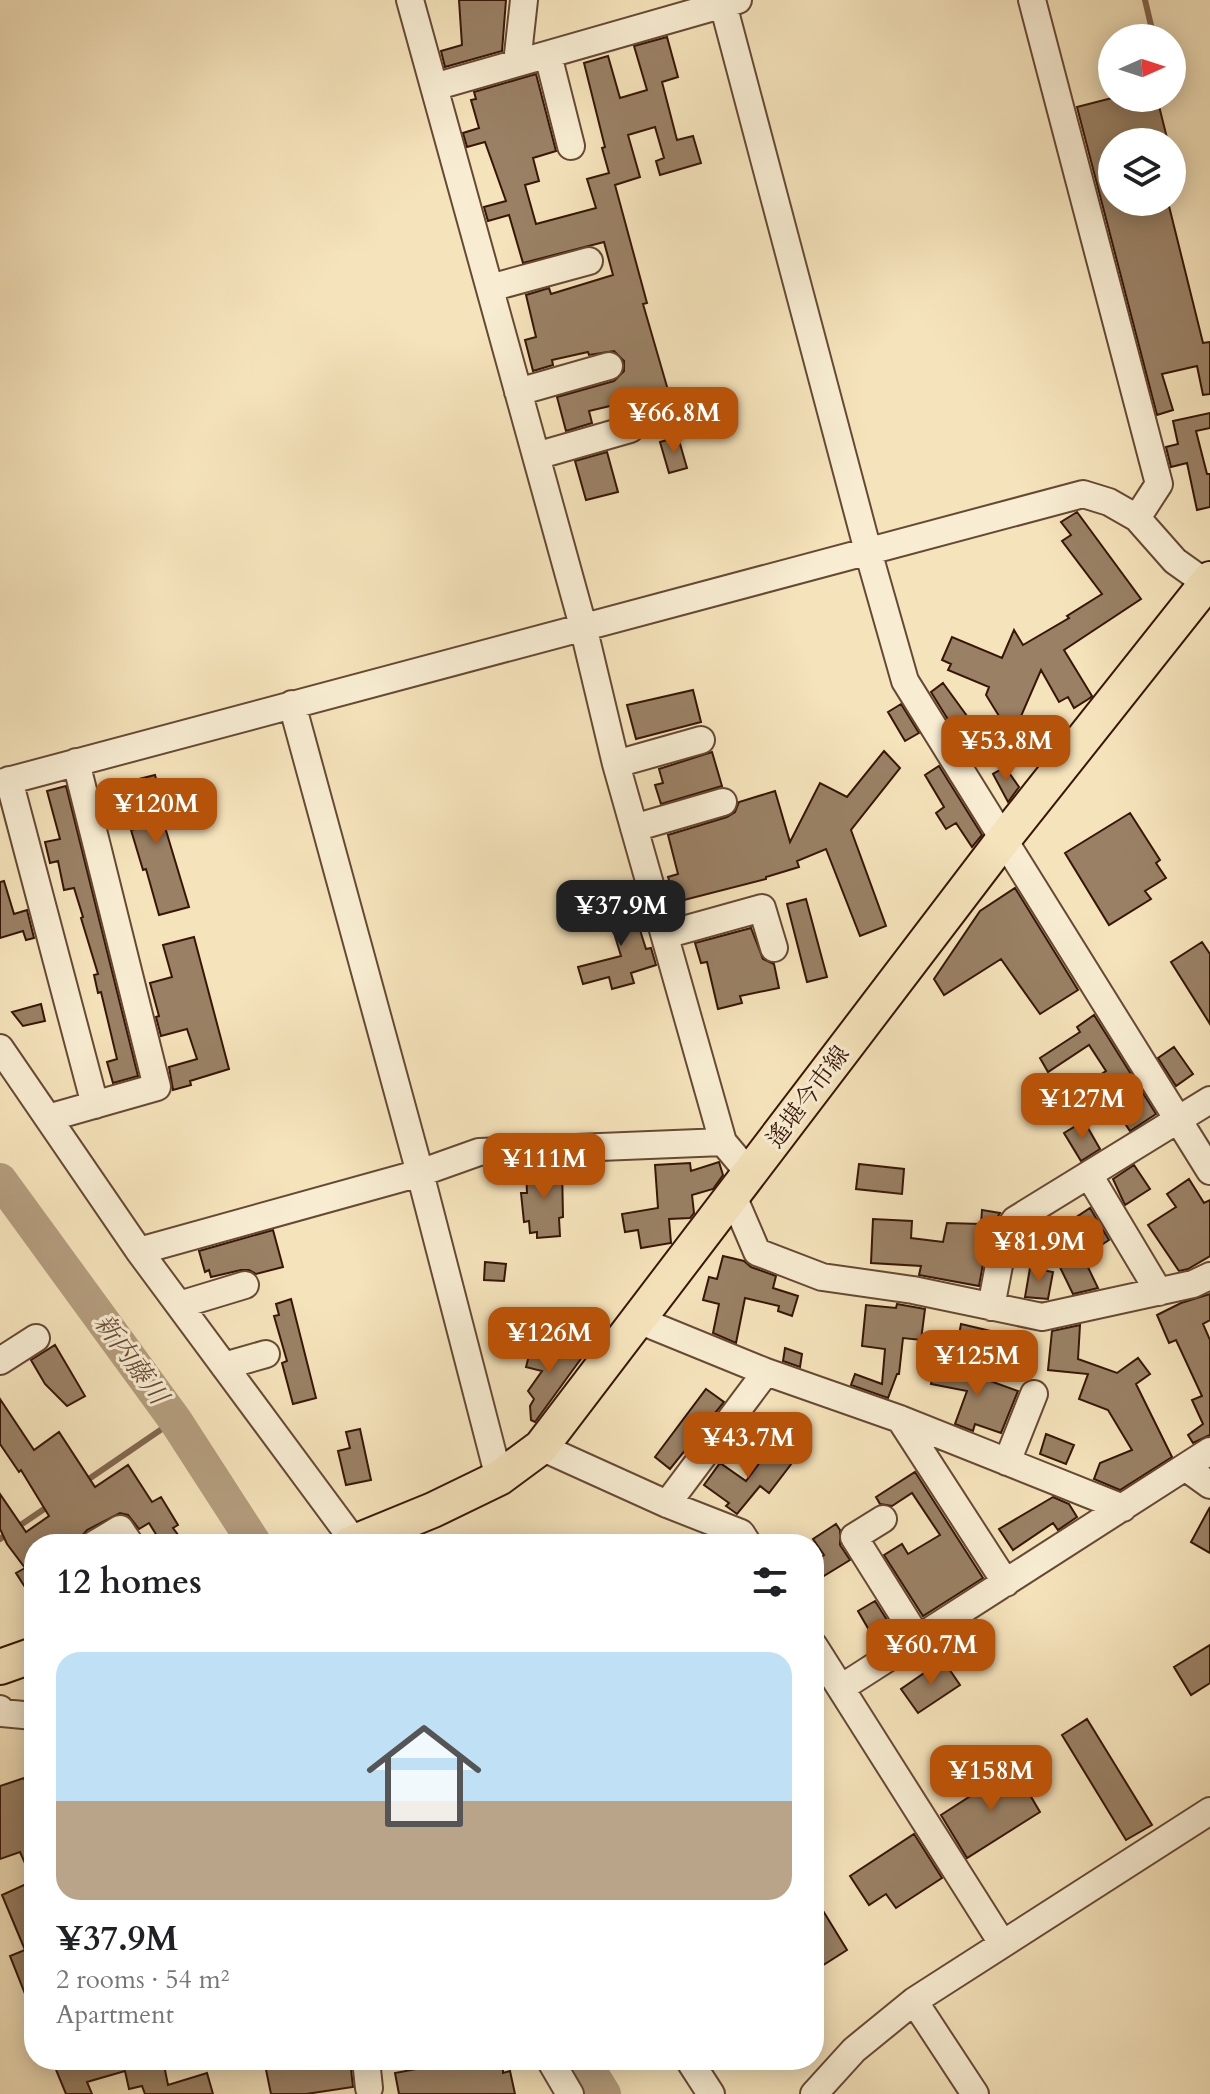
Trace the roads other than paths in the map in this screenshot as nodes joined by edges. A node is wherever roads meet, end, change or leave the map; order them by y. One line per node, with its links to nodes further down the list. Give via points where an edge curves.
1 (410, 0): 7 (street)
2 (524, 0): 6 (street)
3 (1032, 0): 15 (street, via 1159,484)
4 (730, 2): 5 (street); 16 (street)
5 (548, 55): 6 (street); 8 (street)
6 (517, 63): 7 (street)
7 (434, 87): 10 (street)
8 (571, 146)
9 (589, 261): 10 (street)
10 (490, 288): 12 (street)
11 (609, 366): 12 (street)
12 (518, 392): 14 (street)
13 (630, 429): 14 (street)
14 (536, 456): 18 (street)
15 (1137, 518): 16 (street, via 1083,494); 17 (street, via 1175,561)
16 (868, 551): 18 (street); 26 (street, via 905,681)
17 (1209, 583): 26 (main road, 遙堪今市線)
18 (583, 626): 19 (street); 22 (street)
19 (292, 704): 21 (street); 36 (street)
20 (701, 740): 22 (street)
21 (76, 762): 23 (street); 31 (street, via 157,1087)
22 (616, 764): 25 (street)
23 (5, 782): 31 (street)
24 (723, 802): 25 (street)
25 (634, 828): 27 (street)
26 (1003, 840): 33 (street); 38 (main road, 遙堪今市線)
27 (665, 935): 28 (street, via 762,908); 34 (street)
28 (774, 948)
29 (0, 1048): 32 (street)
30 (1210, 1100): 33 (street)
31 (95, 1105): 32 (street)
32 (48, 1118): 39 (street)
33 (1178, 1121): 35 (street); 37 (street)
34 (723, 1142): 36 (street, via 479,1152); 38 (street)
35 (1210, 1171)
36 (420, 1173): 39 (street); 57 (street)
37 (1089, 1175): 42 (street); 44 (street, via 1015,1220 1005,1234)
38 (741, 1184): 44 (street, via 757,1252 822,1277); 45 (main road, 遙堪今市線)
39 (139, 1251): 43 (street)
40 (1210, 1276): 42 (street)
41 (245, 1285): 43 (street)
42 (1159, 1292): 44 (street, via 1042,1317)
43 (179, 1305): 49 (street)
44 (991, 1307)
45 (636, 1319): 50 (street); 53 (main road, 遙堪今市線)
46 (36, 1338): 48 (street)
47 (266, 1354): 49 (street)
48 (0, 1361)
49 (224, 1366): 62 (street)
50 (766, 1372): 52 (street); 59 (street)
51 (1034, 1394): 55 (street)
52 (900, 1419): 55 (street); 65 (street)
53 (541, 1447): 57 (main road, 遙堪今市線); 59 (street)
54 (1210, 1451): 56 (street)
55 (1007, 1462): 60 (street)
56 (1185, 1467): 58 (street); 60 (street)
57 (499, 1478): 63 (main road, 遙堪今市線)
58 (1210, 1485)
59 (667, 1504): 64 (street)
60 (1123, 1508): 65 (street)
61 (883, 1519): 66 (street, via 854,1537)
62 (346, 1534)
63 (375, 1534)
64 (742, 1534)
65 (1006, 1583): 66 (street)
66 (918, 1639): 70 (street)
67 (24, 1659): 69 (main road)
68 (824, 1662): 70 (street)
69 (0, 1667)
70 (841, 1688): 74 (street)
71 (0, 1709): 72 (street)
72 (24, 1715)
73 (1210, 1811): 74 (street)
74 (1002, 1943): 75 (street)
75 (914, 2001): 82 (street, via 854,2050); 83 (street)
76 (367, 2070): 79 (street)
77 (556, 2070): 80 (street)
78 (695, 2070): 81 (street)
79 (369, 2088)
80 (570, 2094)
81 (711, 2094)
82 (814, 2094)
83 (975, 2094)

